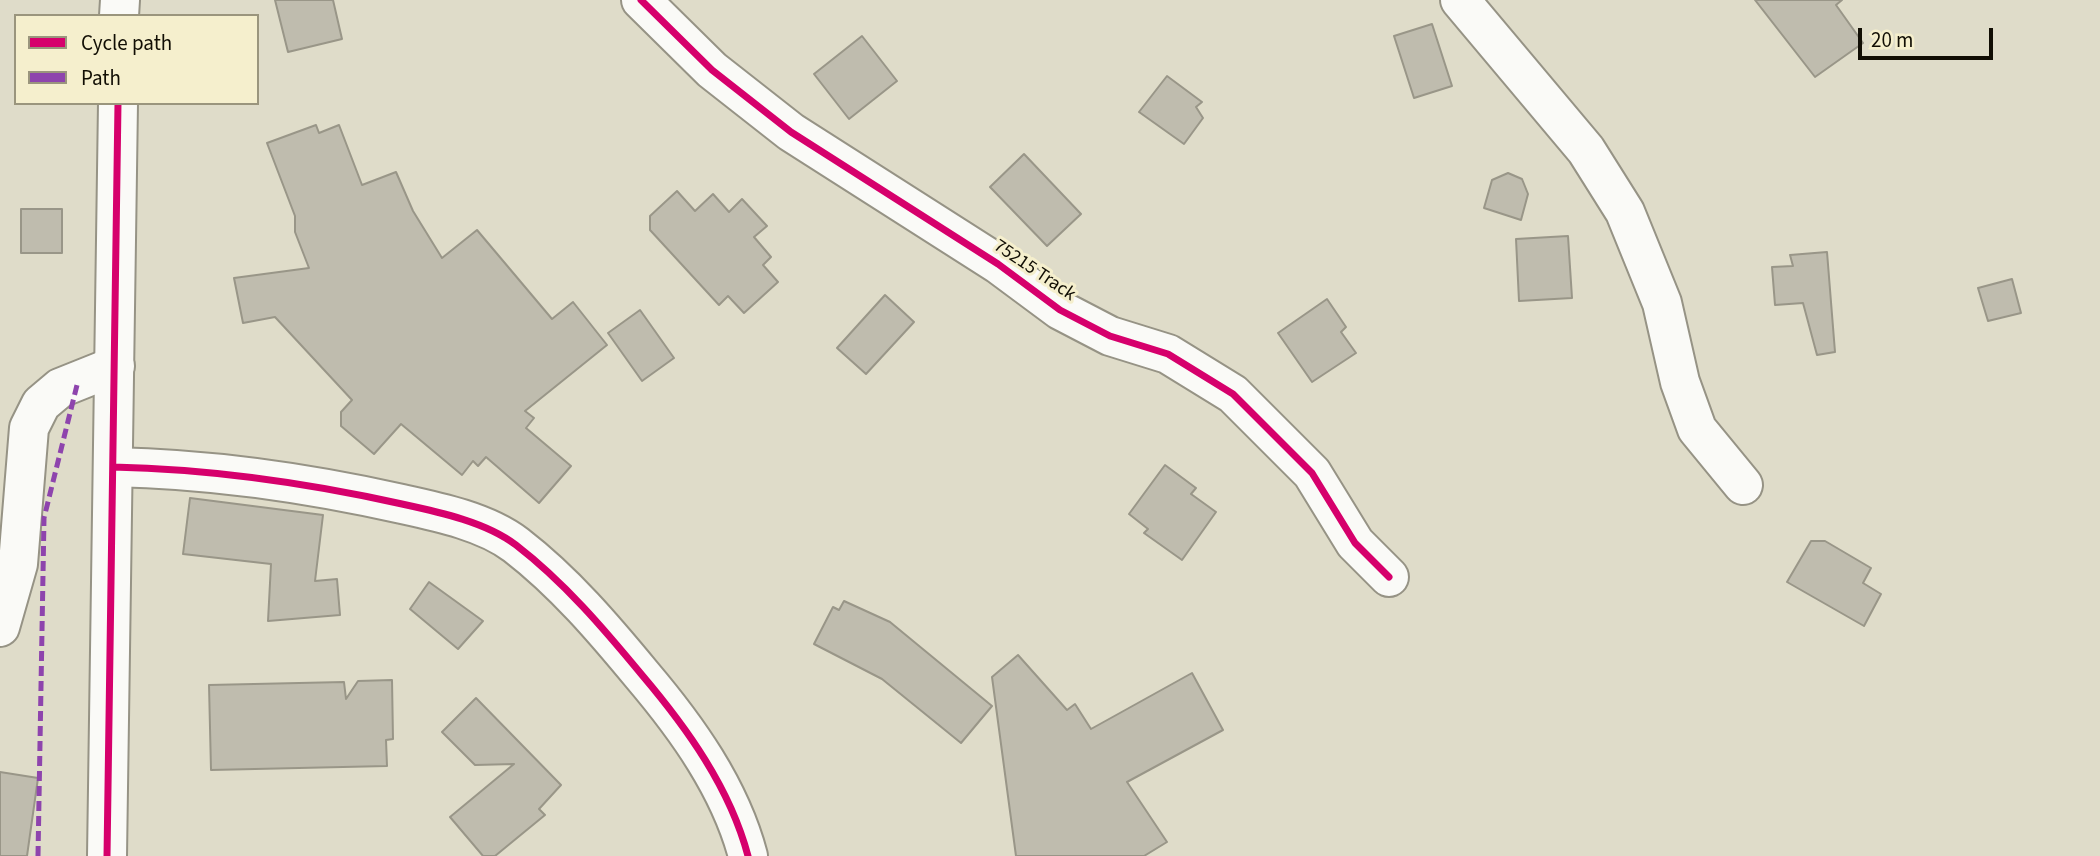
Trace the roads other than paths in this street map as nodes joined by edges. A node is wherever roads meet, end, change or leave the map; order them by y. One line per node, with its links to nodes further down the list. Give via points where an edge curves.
1 (641, 0): 8 (street, 75215 Track, via 712,70 791,132 998,264 1060,310 1110,336 1168,354 1233,394 1312,473 1355,543)
2 (1460, 0): 6 (street, via 1586,150 1625,212 1662,303 1680,382 1698,429)
3 (118, 105): 4 (street)
4 (115, 366): 5 (street); 7 (street, via 60,388 41,404 29,428)
5 (113, 467): 10 (street); 11 (street, via 185,468 361,495 456,516 515,544 590,613 667,705 719,783 740,824)
6 (1743, 485)
7 (9, 563): 9 (street)
8 (1389, 576)
9 (0, 627)
10 (107, 856)
11 (748, 856)

